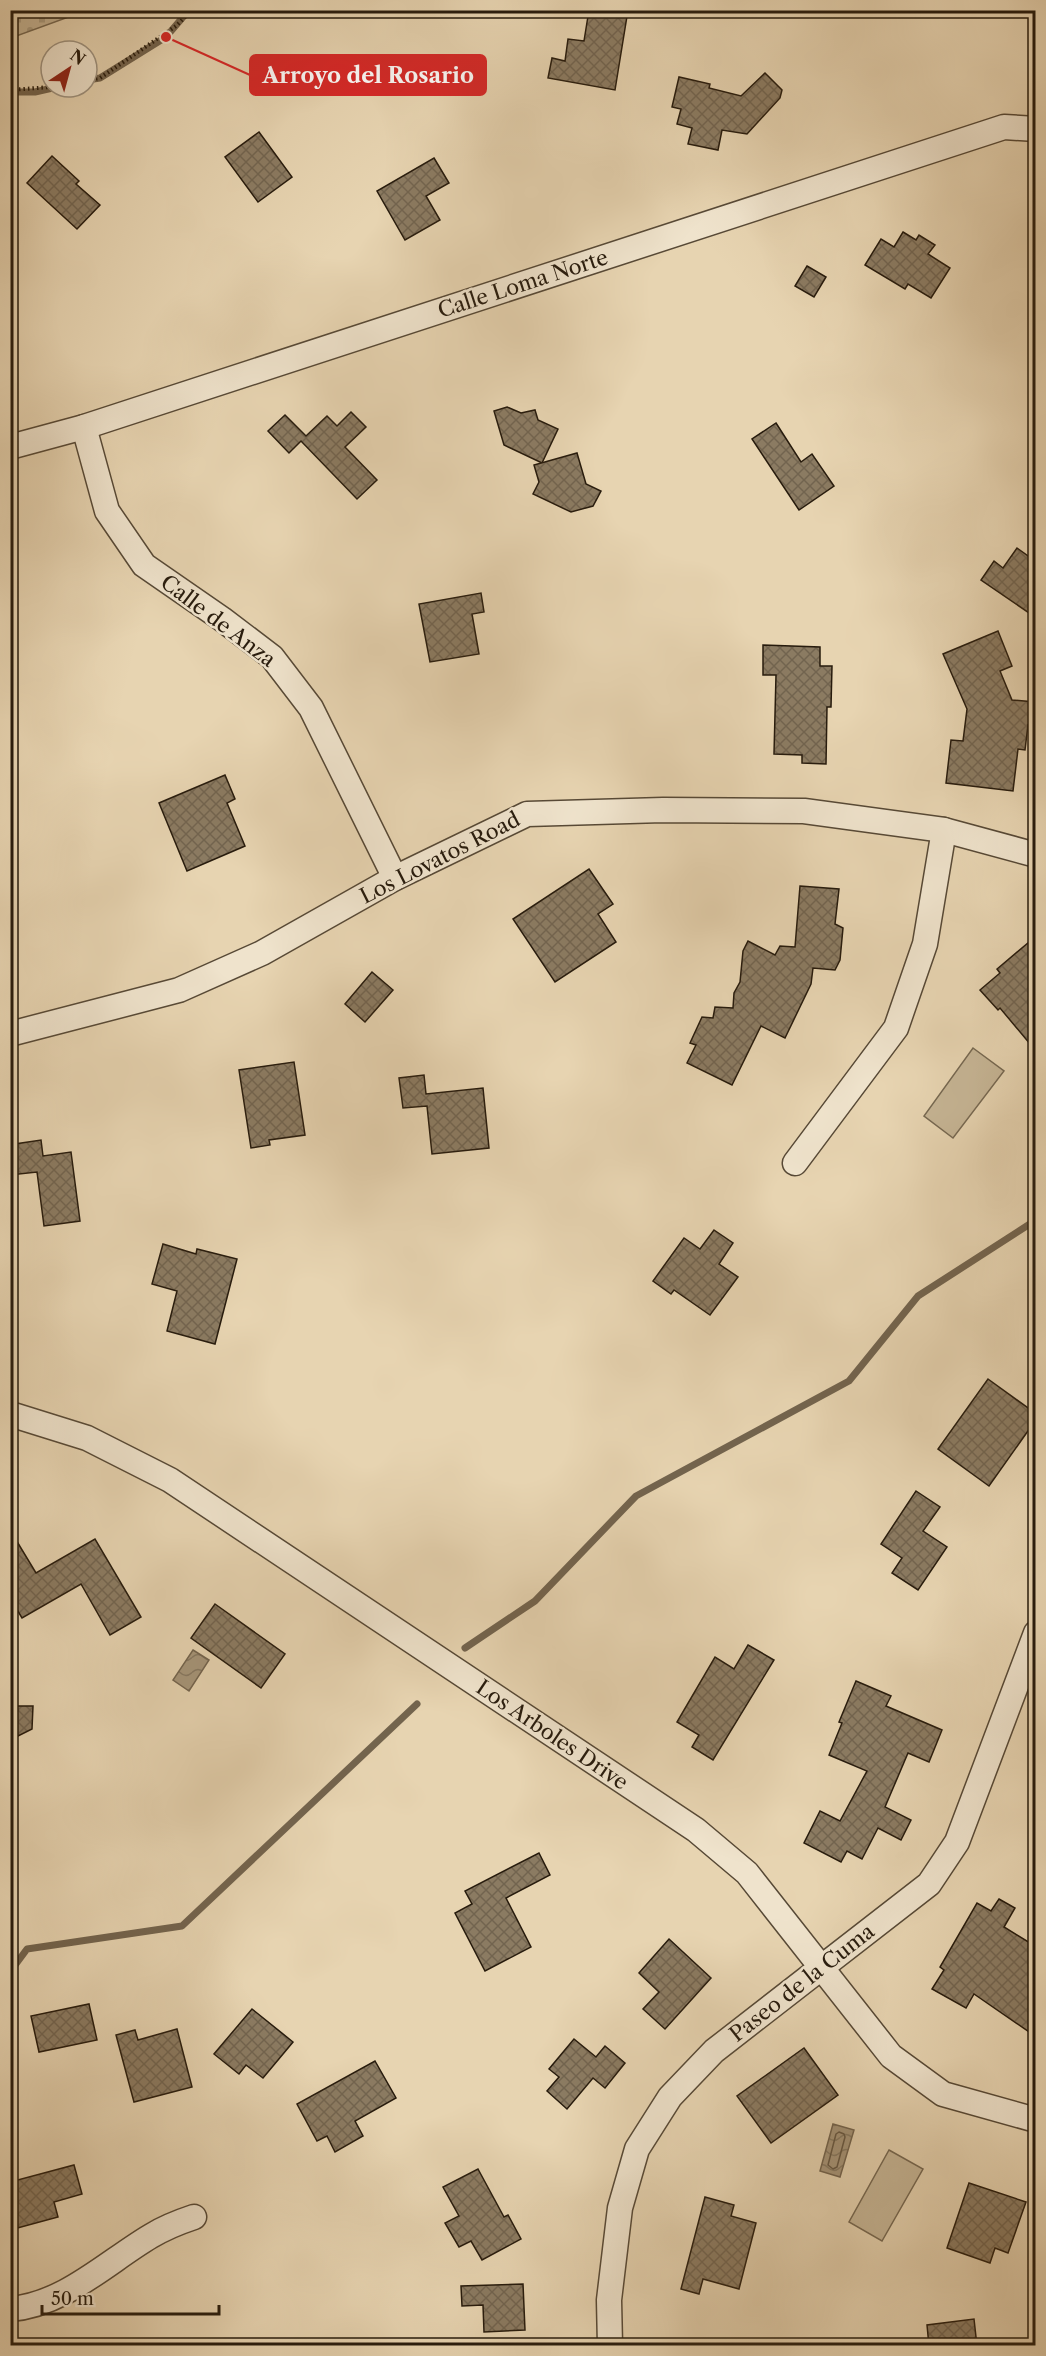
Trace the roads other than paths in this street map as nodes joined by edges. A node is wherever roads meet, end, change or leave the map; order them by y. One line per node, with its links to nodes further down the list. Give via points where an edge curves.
1 (1035, 129): 2 (street, Calle Loma Norte, via 1004,127)
2 (84, 427): 3 (street, Calle Loma Norte); 6 (street, Calle de Anza, via 107,511 144,565 272,657 311,708)
3 (10, 447)
4 (944, 830): 5 (street, Los Lovatos Road); 6 (street, Los Lovatos Road, via 804,811 527,814); 8 (street, via 926,945 896,1028)
5 (1035, 855)
6 (395, 878): 7 (street, Los Lovatos Road, via 262,953 179,990)
7 (10, 1034)
8 (795, 1163)
9 (10, 1414): 11 (street, Los Arboles Drive, via 87,1438 170,1480 696,1830 747,1873)
10 (1035, 1633): 11 (street, Paseo de la Cuma, via 957,1842 929,1884)
11 (824, 1968): 12 (street, Los Arboles Drive, via 891,2056 943,2094); 15 (street, Paseo de la Cuma, via 714,2051 670,2097 637,2149 620,2208 609,2300)
12 (1035, 2120)
13 (194, 2217): 14 (street, via 151,2236 56,2296)
14 (10, 2309)
15 (610, 2346)

